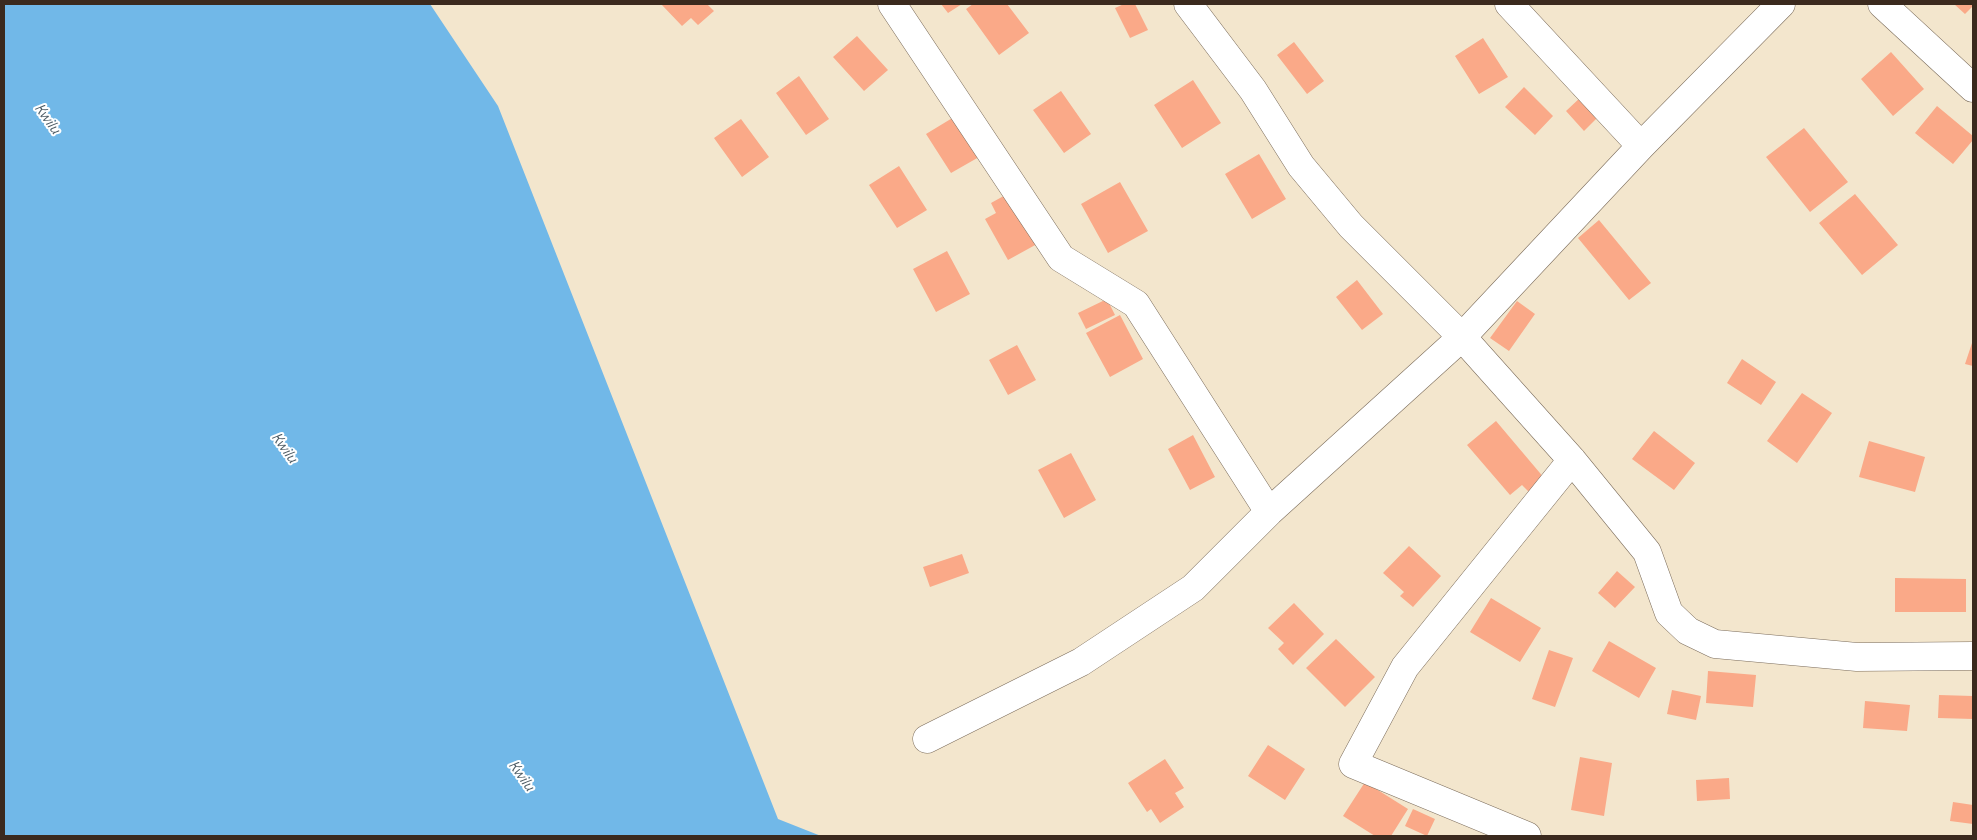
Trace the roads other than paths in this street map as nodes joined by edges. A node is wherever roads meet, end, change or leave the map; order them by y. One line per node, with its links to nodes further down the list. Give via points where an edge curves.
1 (892, 4): 10 (street, via 1061,258 1136,304)
2 (1188, 4): 8 (street, via 1253,90 1301,166 1351,226)
3 (1509, 4): 7 (street)
4 (1781, 4): 7 (street)
5 (1882, 4): 6 (street)
6 (1973, 88)
7 (1641, 146): 8 (street)
8 (1462, 337): 9 (street); 10 (street)
9 (1572, 460): 11 (street, via 1647,552 1668,613 1688,631 1715,644 1857,657); 13 (street, via 1405,667 1353,764)
10 (1269, 512): 12 (street, via 1193,588 1081,662)
11 (1973, 656)
12 (927, 739)
13 (1528, 836)

